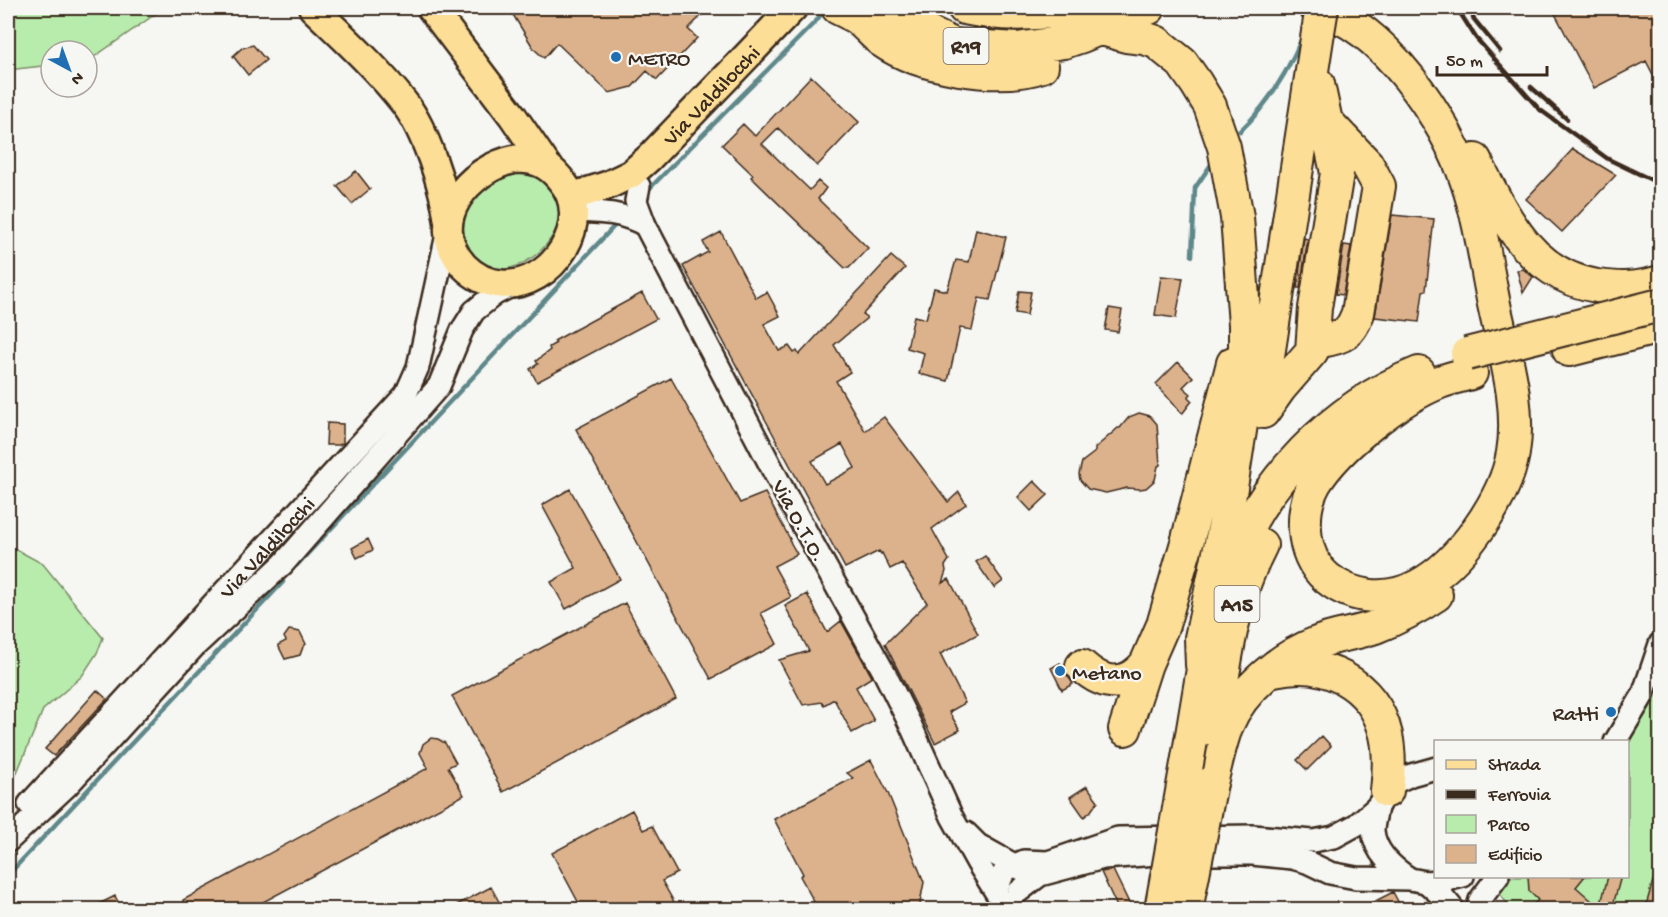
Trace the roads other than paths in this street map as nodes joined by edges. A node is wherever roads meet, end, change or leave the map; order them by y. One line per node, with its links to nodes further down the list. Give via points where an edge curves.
1 (313, 8): 19 (main road, via 406,105 434,165)
2 (430, 8): 15 (main road)
3 (793, 8): 12 (main road, Via Valdilocchi)
4 (838, 8): 10 (highway, via 883,41 910,54 969,71 1034,69 1052,62)
5 (876, 8): 10 (highway, R19, via 954,45 1017,49)
6 (964, 8): 8 (highway, via 992,13)
7 (1356, 8): 21 (highway, via 1383,27 1431,82 1503,214 1533,254 1572,280 1622,290)
8 (1118, 13): 10 (highway, R19); 23 (highway, via 1126,36 1144,38 1166,48 1182,63 1210,106 1224,147 1237,217)
9 (1319, 16): 11 (highway); 14 (highway, via 1347,19 1384,49 1430,109)
10 (1064, 42)
11 (1313, 66): 13 (highway); 29 (highway)
12 (707, 97): 16 (main road, via 631,174); 17 (main road, Via Valdilocchi, via 700,120)
13 (1332, 148): 26 (highway, via 1306,310); 26 (highway, via 1348,204 1348,227 1336,289); 26 (highway, via 1367,164 1379,186 1358,313 1352,328)
14 (1457, 156): 28 (highway, via 1474,206 1512,388 1516,426 1513,455 1492,506 1465,548 1447,567 1408,592 1384,597 1345,590 1325,577 1306,545 1304,518 1314,485 1361,434 1398,406); 35 (highway, via 1471,171 1491,227 1526,388 1528,433 1519,477 1487,542 1443,591 1374,628 1318,642)
15 (551, 168): 16 (main road); 18 (main road, via 566,184); 19 (main road, via 528,159 493,166 465,189)
16 (608, 184): 18 (main road)
17 (639, 186): 20 (street, Via O.T.O., via 636,201)
18 (573, 204): 20 (street, via 630,217); 22 (main road, via 572,230 564,248 552,264)
19 (448, 224): 22 (main road, via 449,241 467,269 497,284); 42 (street, Via Valdilocchi, via 418,367 406,394)
20 (645, 225): 41 (street, Via O.T.O., via 788,499 885,674)
21 (1660, 282)
22 (516, 284): 43 (street, Via Valdilocchi, via 474,310 438,386 283,564 194,648 68,785)
23 (1243, 288): 30 (highway, via 1245,399); 32 (highway, via 1237,347 1188,539 1163,625)
24 (1660, 305): 27 (highway, A15 / A15, bridge)
25 (1660, 327): 27 (highway, A15 / A15)
26 (1310, 352): 29 (highway)
27 (1469, 363): 28 (highway, A15); 33 (highway, A15 / A15, via 1400,380 1354,407 1317,437 1287,470 1266,497 1230,563 1216,602)
28 (1440, 382): 37 (highway, A15 / A15, via 1399,400 1352,431 1297,484 1251,564 1237,603)
29 (1259, 418): 30 (highway)
30 (1226, 519): 33 (highway, via 1201,638)
31 (1660, 644): 38 (street, via 1643,695)
32 (1146, 664): 34 (highway, via 1127,680 1112,681 1095,678); 36 (highway)
33 (1202, 665): 37 (highway, A15 / A15)
34 (1082, 666)
35 (1270, 671): 37 (highway, via 1243,697 1227,724); 40 (highway, via 1309,666 1341,672 1366,697 1379,715 1386,735 1388,768)
36 (1125, 729)
37 (1210, 738): 52 (highway, A15 / A15, bridge); 53 (highway, bridge, via 1211,783)
38 (1616, 740)
39 (1434, 768): 40 (street, via 1398,781)
40 (1382, 799): 44 (street, via 1356,825 1334,837 1313,841 1253,836 1118,838 1048,862 1024,861); 49 (street, via 1373,831 1380,852 1395,870)
41 (952, 817): 44 (street, Via O.T.O., via 978,845); 50 (street, Via O.T.O.)
42 (8, 825)
43 (8, 841)
44 (1015, 865): 45 (street, Via O.T.O.); 50 (street, via 1004,872); 51 (street)
45 (1040, 875): 49 (street, via 1103,858 1252,854 1292,858 1356,878); 51 (street)
46 (1455, 878): 49 (street)
47 (1478, 878): 55 (street)
48 (1496, 878): 56 (street)
49 (1418, 880): 54 (street)
50 (996, 891): 51 (street, Via O.T.O.)
51 (1012, 903)
52 (1161, 909)
53 (1186, 909)
54 (1454, 909)
55 (1469, 909)
56 (1477, 909)

